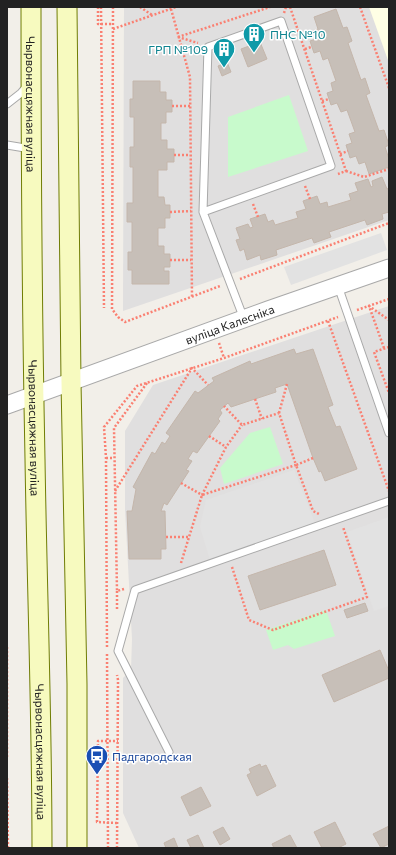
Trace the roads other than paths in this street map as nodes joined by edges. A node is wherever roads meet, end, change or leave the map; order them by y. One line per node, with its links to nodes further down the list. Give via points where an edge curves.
1 (31, 7): 3 (main road, Чырвонасцяжная вуліца)
2 (67, 7): 11 (main road)
3 (31, 81): 4 (lane); 6 (main road, Чырвонасцяжная вуліца)
4 (7, 104)
5 (7, 145): 6 (lane)
6 (31, 149): 12 (main road, Чырвонасцяжная вуліца)
7 (203, 212): 7 (lane, via 208,46 280,21 331,166); 10 (lane)
8 (389, 268): 9 (street, вуліца Калесніка)
9 (338, 286): 10 (street, вуліца Калесніка); 14 (lane)
10 (244, 319): 11 (street, вуліца Калесніка)
11 (71, 382): 12 (street, вуліца Калесніка); 18 (main road, via 77,684)
12 (34, 395): 13 (street, вуліца Калесніка); 17 (main road, Чырвонасцяжная вуліца)
13 (7, 405)
14 (389, 432)
15 (389, 501): 16 (lane, via 135,590 118,651)
16 (169, 752)
17 (42, 848)
18 (76, 848)

